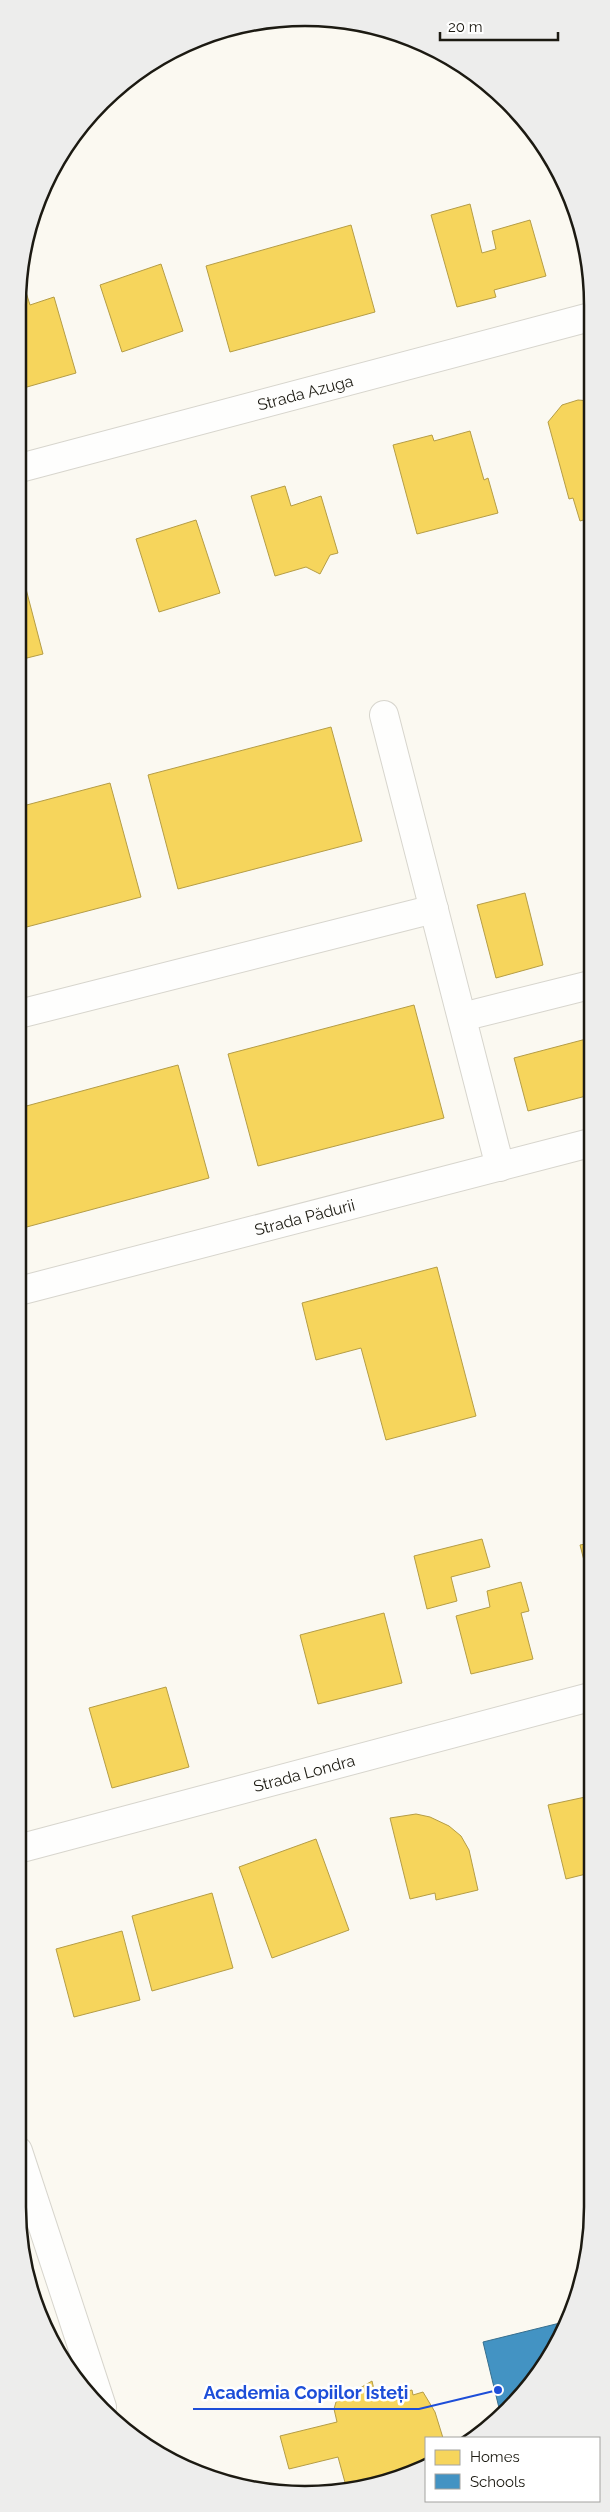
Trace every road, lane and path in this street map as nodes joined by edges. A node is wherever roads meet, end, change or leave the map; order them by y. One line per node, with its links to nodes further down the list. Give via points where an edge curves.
1 (584, 318): 2 (street, Strada Azuga)
2 (26, 466)
3 (384, 715): 4 (street)
4 (434, 909): 6 (street); 7 (street)
5 (584, 986): 7 (street)
6 (26, 1012)
7 (462, 1017): 9 (street)
8 (584, 1145): 9 (street, Strada Pădurii)
9 (500, 1167): 10 (street, Strada Pădurii)
10 (26, 1289)
11 (584, 1699): 12 (street, Strada Londra)
12 (26, 1847)
13 (26, 2175): 14 (street)
14 (98, 2394)

